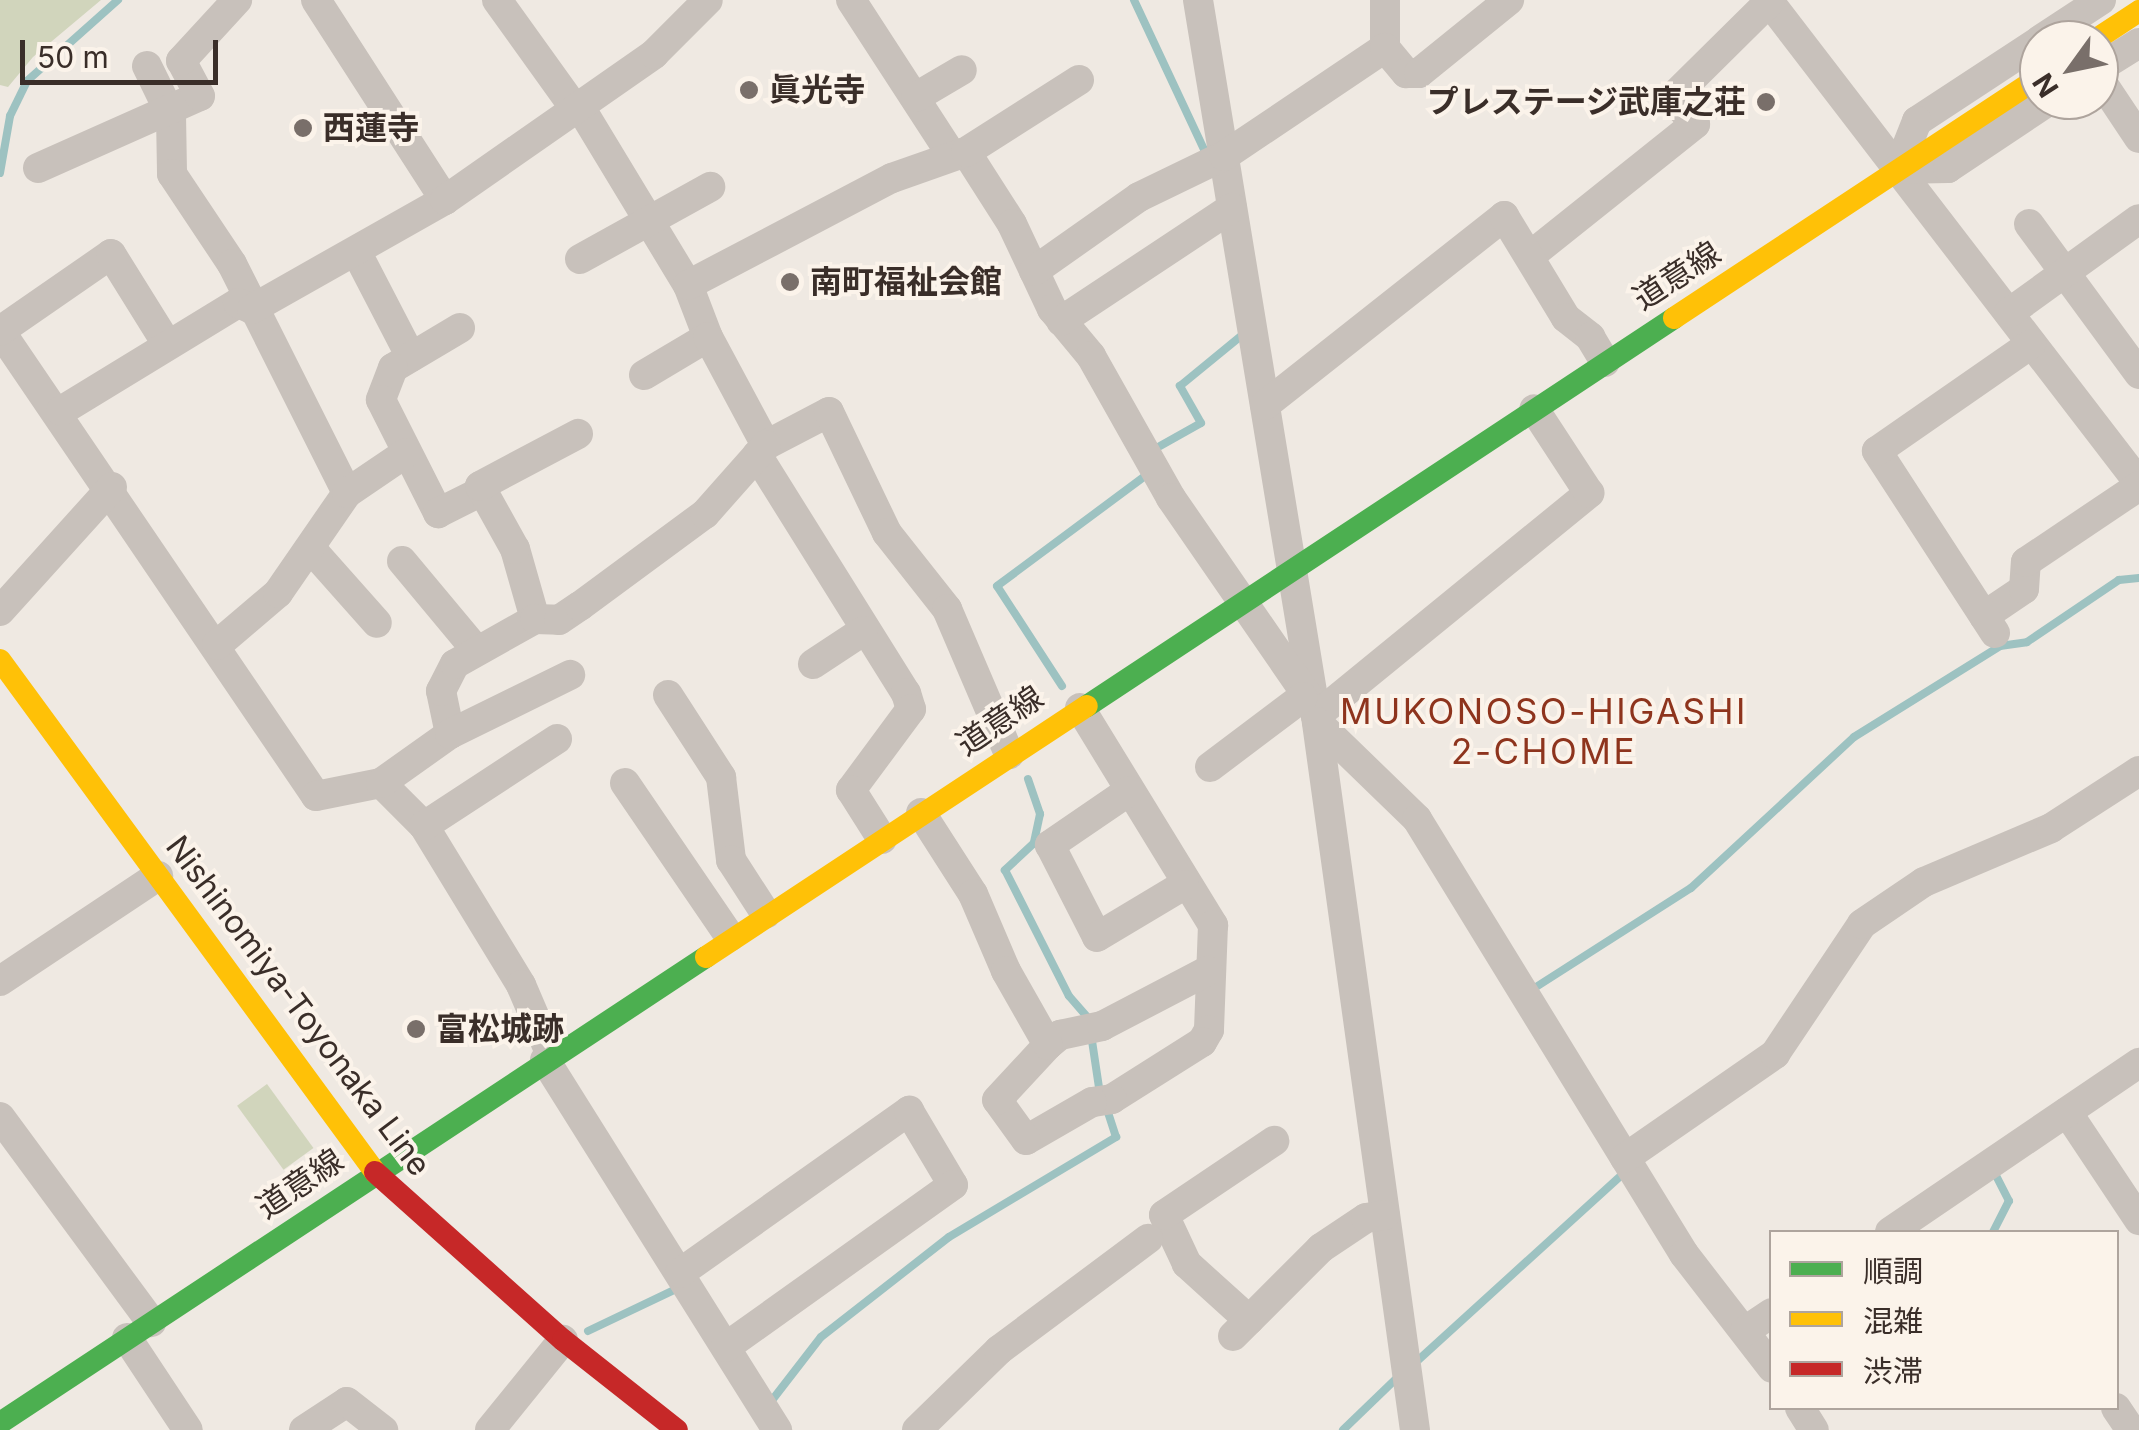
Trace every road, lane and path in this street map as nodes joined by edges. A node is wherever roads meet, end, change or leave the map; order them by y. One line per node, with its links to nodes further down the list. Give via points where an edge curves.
1 (237, 0): 19 (street, via 180,61 200,96)
2 (316, 0): 29 (street)
3 (498, 0): 21 (street)
4 (708, 0): 21 (street, via 654,54)
5 (851, 0): 18 (street)
6 (1198, 0): 25 (street)
7 (1385, 0): 12 (street)
8 (1509, 0): 12 (street, via 1419,73 1406,73)
9 (2101, 0): 11 (street)
10 (1769, 1): 27 (street); 35 (street, via 1672,98 1695,124)
11 (2070, 20)
12 (1386, 48): 25 (street)
13 (2019, 54): 27 (street, via 1917,121)
14 (147, 66): 19 (street)
15 (962, 70): 18 (street)
16 (1079, 80): 24 (street)
17 (2019, 90): 27 (street, 道意線)
18 (916, 97): 24 (street)
19 (169, 106): 26 (street); 40 (street, via 172,174 232,264)
20 (2119, 108): 23 (street)
21 (578, 109): 29 (street); 32 (street)
22 (2020, 120): 27 (street, via 1948,168)
23 (2139, 138)
24 (958, 153): 37 (street); 39 (street)
25 (1224, 156): 30 (street); 37 (street, via 1139,197)
26 (38, 168)
27 (1898, 169): 41 (street); 49 (street, 道意線)
28 (710, 187): 32 (street)
29 (445, 200): 34 (street)
30 (1232, 208): 42 (street); 52 (street)
31 (2139, 219): 38 (street)
32 (650, 220): 36 (street); 39 (street)
33 (2029, 224): 38 (street)
34 (357, 253): 40 (street); 48 (street)
35 (1531, 255): 49 (street, via 1566,318 1590,337); 52 (street, via 1504,216)
36 (580, 259)
37 (1034, 271): 42 (street)
38 (2064, 272): 41 (street); 50 (street)
39 (688, 286): 45 (street)
40 (252, 310): 46 (street, via 238,303); 61 (street)
41 (2009, 313): 47 (street)
42 (1062, 321): 65 (street, via 1091,356)
43 (460, 328): 48 (street)
44 (0, 331): 46 (street, via 110,254); 54 (street)
45 (708, 337): 51 (street); 56 (street)
46 (168, 344): 54 (street)
47 (2031, 344): 58 (street); 58 (street, via 1877,451 1989,624 2024,588 2026,562)
48 (410, 357): 57 (street, via 392,368 381,400)
49 (1605, 362): 53 (street, 道意線)
50 (2139, 374)
51 (644, 375)
52 (1265, 404): 64 (street)
53 (1534, 409): 64 (street, 道意線); 77 (street, via 1589,493)
54 (61, 412): 59 (street)
55 (578, 434): 60 (street, via 480,486)
56 (762, 450): 67 (street, via 705,514 559,620); 69 (street); 80 (street, via 829,412 887,532 947,609)
57 (406, 453): 60 (street, via 438,513); 61 (street)
58 (2139, 484)
59 (112, 487): 66 (street); 70 (street)
60 (482, 491): 67 (street, via 515,549)
61 (347, 492): 62 (street)
62 (313, 550): 68 (street); 70 (street, via 278,592)
63 (402, 561): 71 (street)
64 (1292, 569): 65 (street, 道意線); 77 (street)
65 (1239, 602): 76 (street, 道意線); 77 (street)
66 (0, 610)
67 (535, 619): 71 (street)
68 (377, 623)
69 (864, 632): 73 (street); 88 (street, via 911,709 850,790)
70 (218, 644): 84 (street, via 316,796)
71 (478, 651): 78 (street, via 444,678)
72 (0, 660): 89 (street, Nishinomiya-Toyonaka Line)
73 (813, 664)
74 (570, 675): 78 (street)
75 (668, 695): 91 (street, via 721,776 731,860)
76 (1080, 708): 80 (street, 道意線); 85 (street)
77 (1312, 710): 81 (street); 101 (street, via 1417,820); 103 (street)
78 (450, 734): 84 (street)
79 (557, 739): 87 (street)
80 (1009, 754): 86 (street, 道意線)
81 (1210, 767)
82 (2139, 772): 101 (street, via 2051,828 1924,882 1862,924 1776,1054)
83 (625, 783): 92 (street)
84 (381, 784): 87 (street)
85 (1129, 791): 90 (street); 90 (street, via 1050,845 1098,936)
86 (921, 812): 88 (street, 道意線); 95 (street, via 974,894 1006,971)
87 (424, 826): 96 (street, via 521,985)
88 (882, 839): 91 (street, 道意線)
89 (158, 876): 94 (street); 102 (street, Nishinomiya-Toyonaka Line)
90 (1184, 885): 93 (street, via 1213,926)
91 (766, 914): 92 (street, 道意線)
92 (730, 938): 96 (street, 道意線)
93 (1206, 971): 95 (street, via 1102,1026 1060,1035); 95 (street, via 1209,1030 1202,1042 1112,1099 1092,1102 1026,1140 996,1100)
94 (0, 981)
95 (1048, 1045)
96 (548, 1058): 102 (street, 道意線); 107 (street)
97 (2139, 1063): 98 (street)
98 (2067, 1112): 104 (street); 105 (street)
99 (0, 1117): 109 (street)
100 (1274, 1141): 103 (street, via 1203,1176 1164,1215 1187,1264 1241,1328 1320,1248 1366,1218)
101 (1624, 1158): 110 (street, via 1684,1254)
102 (375, 1174): 109 (street, 道意線); 111 (street, Nishinomiya-Toyonaka Line)
103 (1385, 1214): 115 (street)
104 (2139, 1220)
105 (1893, 1230)
106 (1148, 1239): 122 (street, via 1000,1350)
107 (680, 1273): 112 (street); 112 (street, via 909,1112 954,1185)
108 (1769, 1314): 110 (street)
109 (139, 1330): 114 (street, 道意線); 116 (street)
110 (1744, 1331): 113 (street)
111 (562, 1340): 119 (street); 120 (street, Nishinomiya-Toyonaka Line)
112 (726, 1346): 121 (street)
113 (1769, 1364)
114 (0, 1423)
115 (1409, 1426)
116 (188, 1430)
117 (304, 1430): 118 (street, via 348,1402)
118 (383, 1430)
119 (490, 1430)
120 (676, 1430)
121 (777, 1430)
122 (917, 1430)

